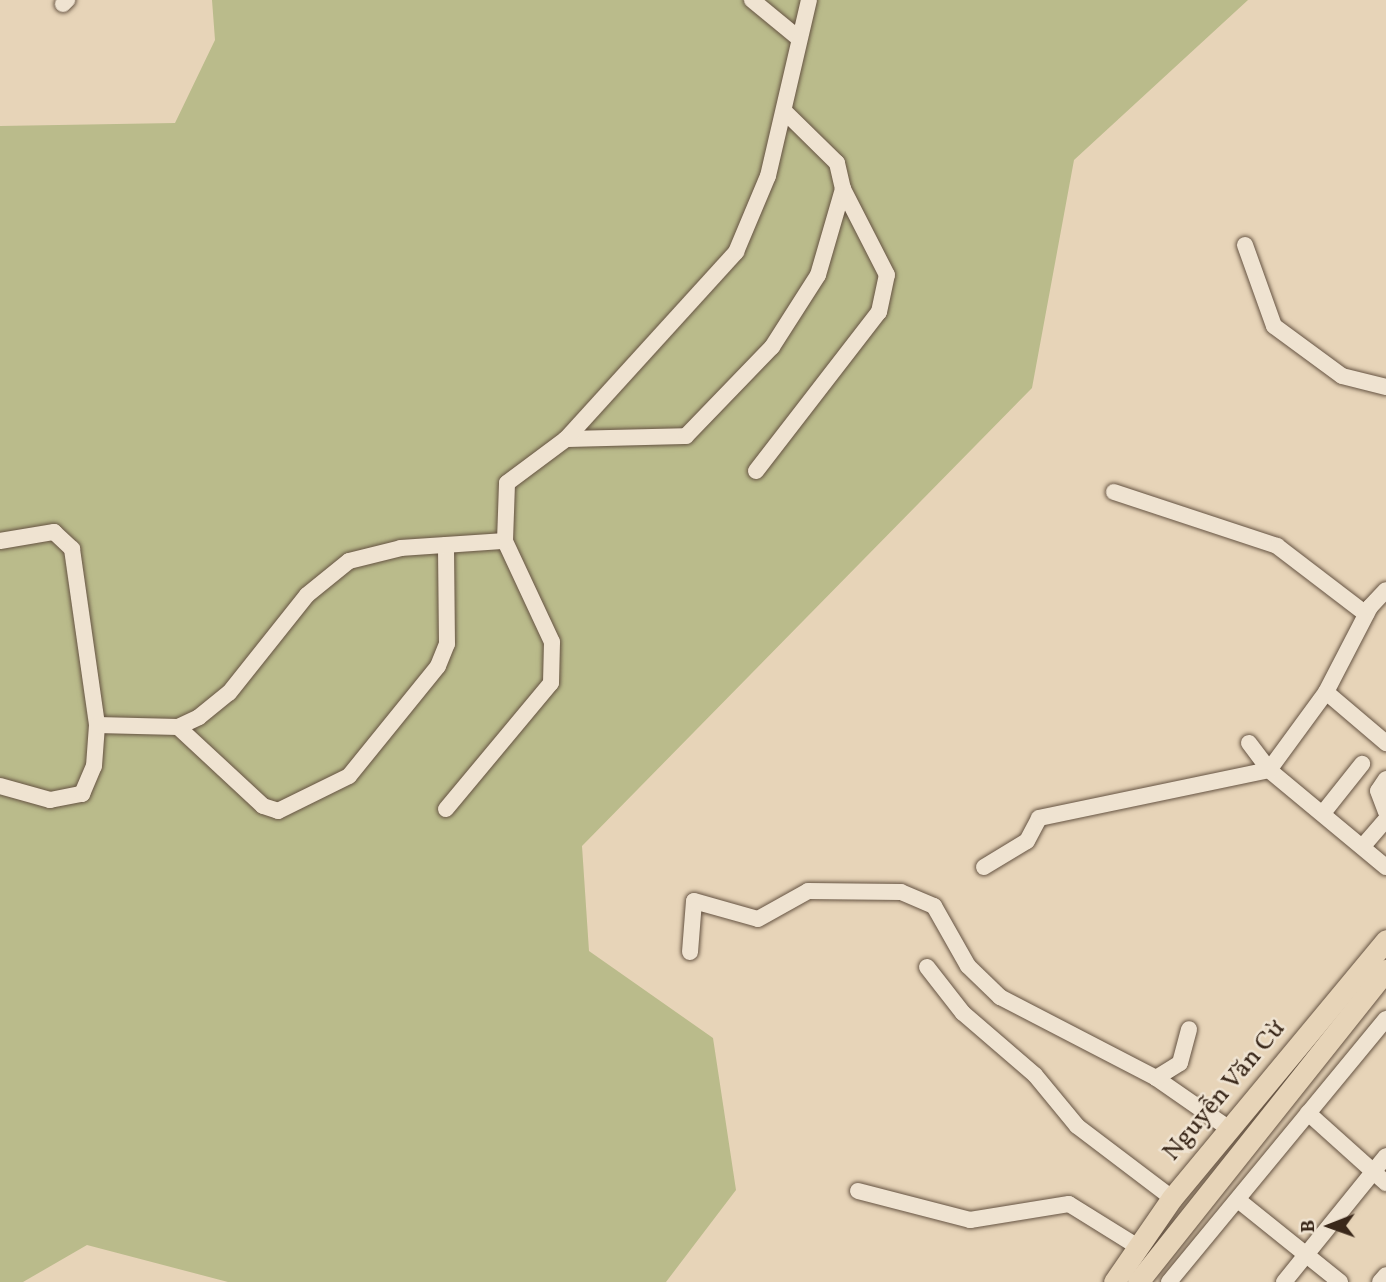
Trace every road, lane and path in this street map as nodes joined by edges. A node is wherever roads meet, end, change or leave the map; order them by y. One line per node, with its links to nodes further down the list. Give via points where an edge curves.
1 (752, 0): 3 (street)
2 (809, 0): 3 (street)
3 (797, 37): 4 (street)
4 (784, 111): 5 (street, via 837,163); 8 (street, via 768,176 736,252)
5 (843, 189): 8 (street, via 817,275 772,346 711,417 686,436); 9 (street, via 887,275 879,312)
6 (1245, 245): 7 (street, via 1274,326 1342,376)
7 (1386, 387)
8 (566, 439): 12 (street, via 507,483)
9 (756, 471)
10 (1114, 492): 15 (street, via 1277,546)
11 (0, 541): 17 (street, via 54,532 72,549)
12 (505, 541): 13 (street); 25 (street, via 552,642 551,683)
13 (446, 545): 18 (street, via 375,551 349,561 307,595 229,693); 18 (street, via 447,644 438,666 349,776 278,811 263,806)
14 (1386, 590): 15 (street)
15 (1366, 614): 16 (street)
16 (1326, 692): 20 (street); 22 (street)
17 (97, 725): 18 (street); 24 (street, via 94,766 82,794 50,800)
18 (177, 727)
19 (1249, 743): 22 (street)
20 (1386, 743)
21 (1362, 764): 26 (street)
22 (1269, 771): 26 (street); 30 (street, via 1039,818 1027,841)
23 (1386, 779): 27 (street, via 1378,791)
24 (0, 786)
25 (446, 809)
26 (1323, 813): 29 (street)
27 (1386, 813)
28 (1386, 820): 29 (street)
29 (1363, 846): 31 (street)
30 (984, 867)
31 (1386, 867)
32 (1386, 940): 40 (main road, Nguyễn Văn Cừ)
33 (690, 952): 38 (street, via 694,901 758,919 808,891 889,889 934,906 968,966 1000,997)
34 (927, 967): 45 (street, via 963,1013 1035,1075 1077,1126)
35 (1386, 970): 51 (main road, Nguyễn Văn Cừ)
36 (1386, 1019): 39 (street)
37 (1189, 1029): 38 (street, via 1180,1063)
38 (1156, 1078): 40 (street)
39 (1308, 1113): 42 (street); 46 (street)
40 (1231, 1130): 45 (main road, Nguyễn Văn Cừ)
41 (1386, 1156): 42 (street)
42 (1372, 1172): 43 (street); 48 (street)
43 (1386, 1183)
44 (858, 1191): 47 (street, via 970,1220 1069,1204)
45 (1172, 1198): 47 (main road, Nguyễn Văn Cừ)
46 (1238, 1200): 48 (street); 52 (street)
47 (1138, 1247): 50 (main road, Nguyễn Văn Cừ)
48 (1306, 1255): 53 (street); 54 (street)
49 (1386, 1275): 55 (street)
50 (1114, 1282)
51 (1138, 1282)
52 (1169, 1282)
53 (1284, 1282)
54 (1340, 1282)
55 (1380, 1282)

